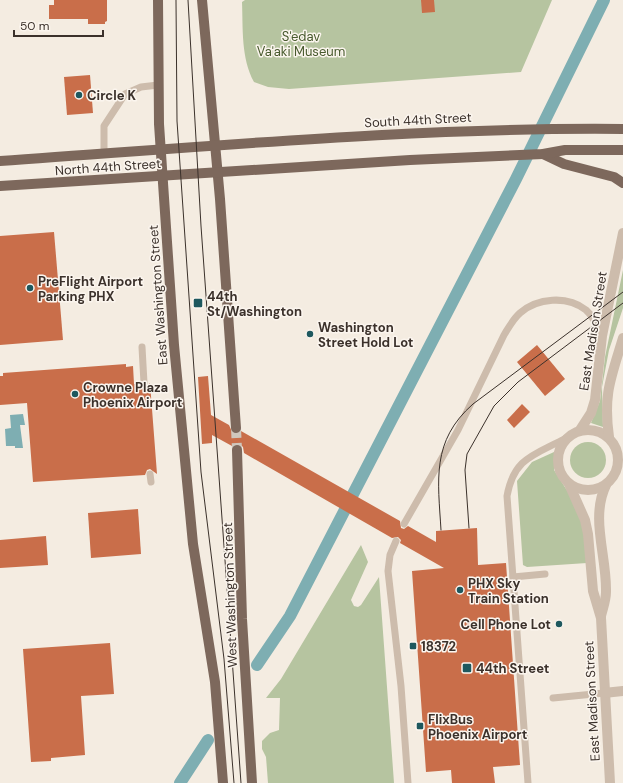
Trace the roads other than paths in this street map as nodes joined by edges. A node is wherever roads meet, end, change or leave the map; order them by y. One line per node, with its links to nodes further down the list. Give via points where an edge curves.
1 (158, 0): 3 (main road, East Washington Street)
2 (202, 0): 5 (main road)
3 (158, 84): 6 (main road, East Washington Street); 8 (lane, via 141,87 125,94 104,126)
4 (623, 128): 5 (main road, South 44th Street, via 513,129)
5 (215, 146): 6 (main road, North 44th Street); 11 (main road)
6 (161, 150): 8 (main road, North 44th Street); 12 (main road, East Washington Street)
7 (623, 150): 9 (main road, via 565,150)
8 (104, 154): 10 (main road, North 44th Street)
9 (543, 154): 11 (main road); 13 (main road, via 564,164 614,177)
10 (0, 161)
11 (217, 173): 12 (main road, North 44th Street); 20 (main road)
12 (163, 176): 14 (main road, North 44th Street); 34 (main road, East Washington Street, via 174,344 193,544)
13 (623, 183)
14 (0, 186)
15 (623, 233): 16 (street, East Madison Street)
16 (602, 336): 21 (street, East Madison Street, via 595,400 591,413); 29 (lane, via 594,319 572,303 554,300 541,302 519,313 504,335 458,430)
17 (623, 338): 22 (street, East Madison Street, via 607,394)
18 (142, 347): 19 (lane)
19 (144, 384)
20 (236, 428)
21 (580, 430): 22 (street, via 590,429); 23 (street)
22 (609, 437): 28 (street, via 618,451 619,460 613,478)
23 (566, 438): 27 (street, via 558,453 558,462 559,470); 32 (lane, via 521,463 511,479 507,496)
24 (237, 450): 39 (main road, West Washington Street, via 243,636)
25 (150, 474): 26 (lane)
26 (151, 482)
27 (569, 484): 28 (street, via 587,491 597,490); 33 (street, East Madison Street, via 585,520 593,591)
28 (606, 485): 33 (street, East Madison Street, via 599,509 606,593)
29 (404, 524)
30 (396, 541): 40 (lane, via 390,555 388,571)
31 (545, 574): 32 (lane)
32 (513, 577): 41 (lane)
33 (601, 618): 36 (street, East Madison Street)
34 (215, 682): 38 (main road, West Washington Street)
35 (623, 690): 36 (street)
36 (604, 693): 37 (lane); 42 (street, East Madison Street)
37 (553, 698)
38 (224, 783)
39 (252, 783)
40 (408, 783)
41 (528, 783)
42 (610, 783)

